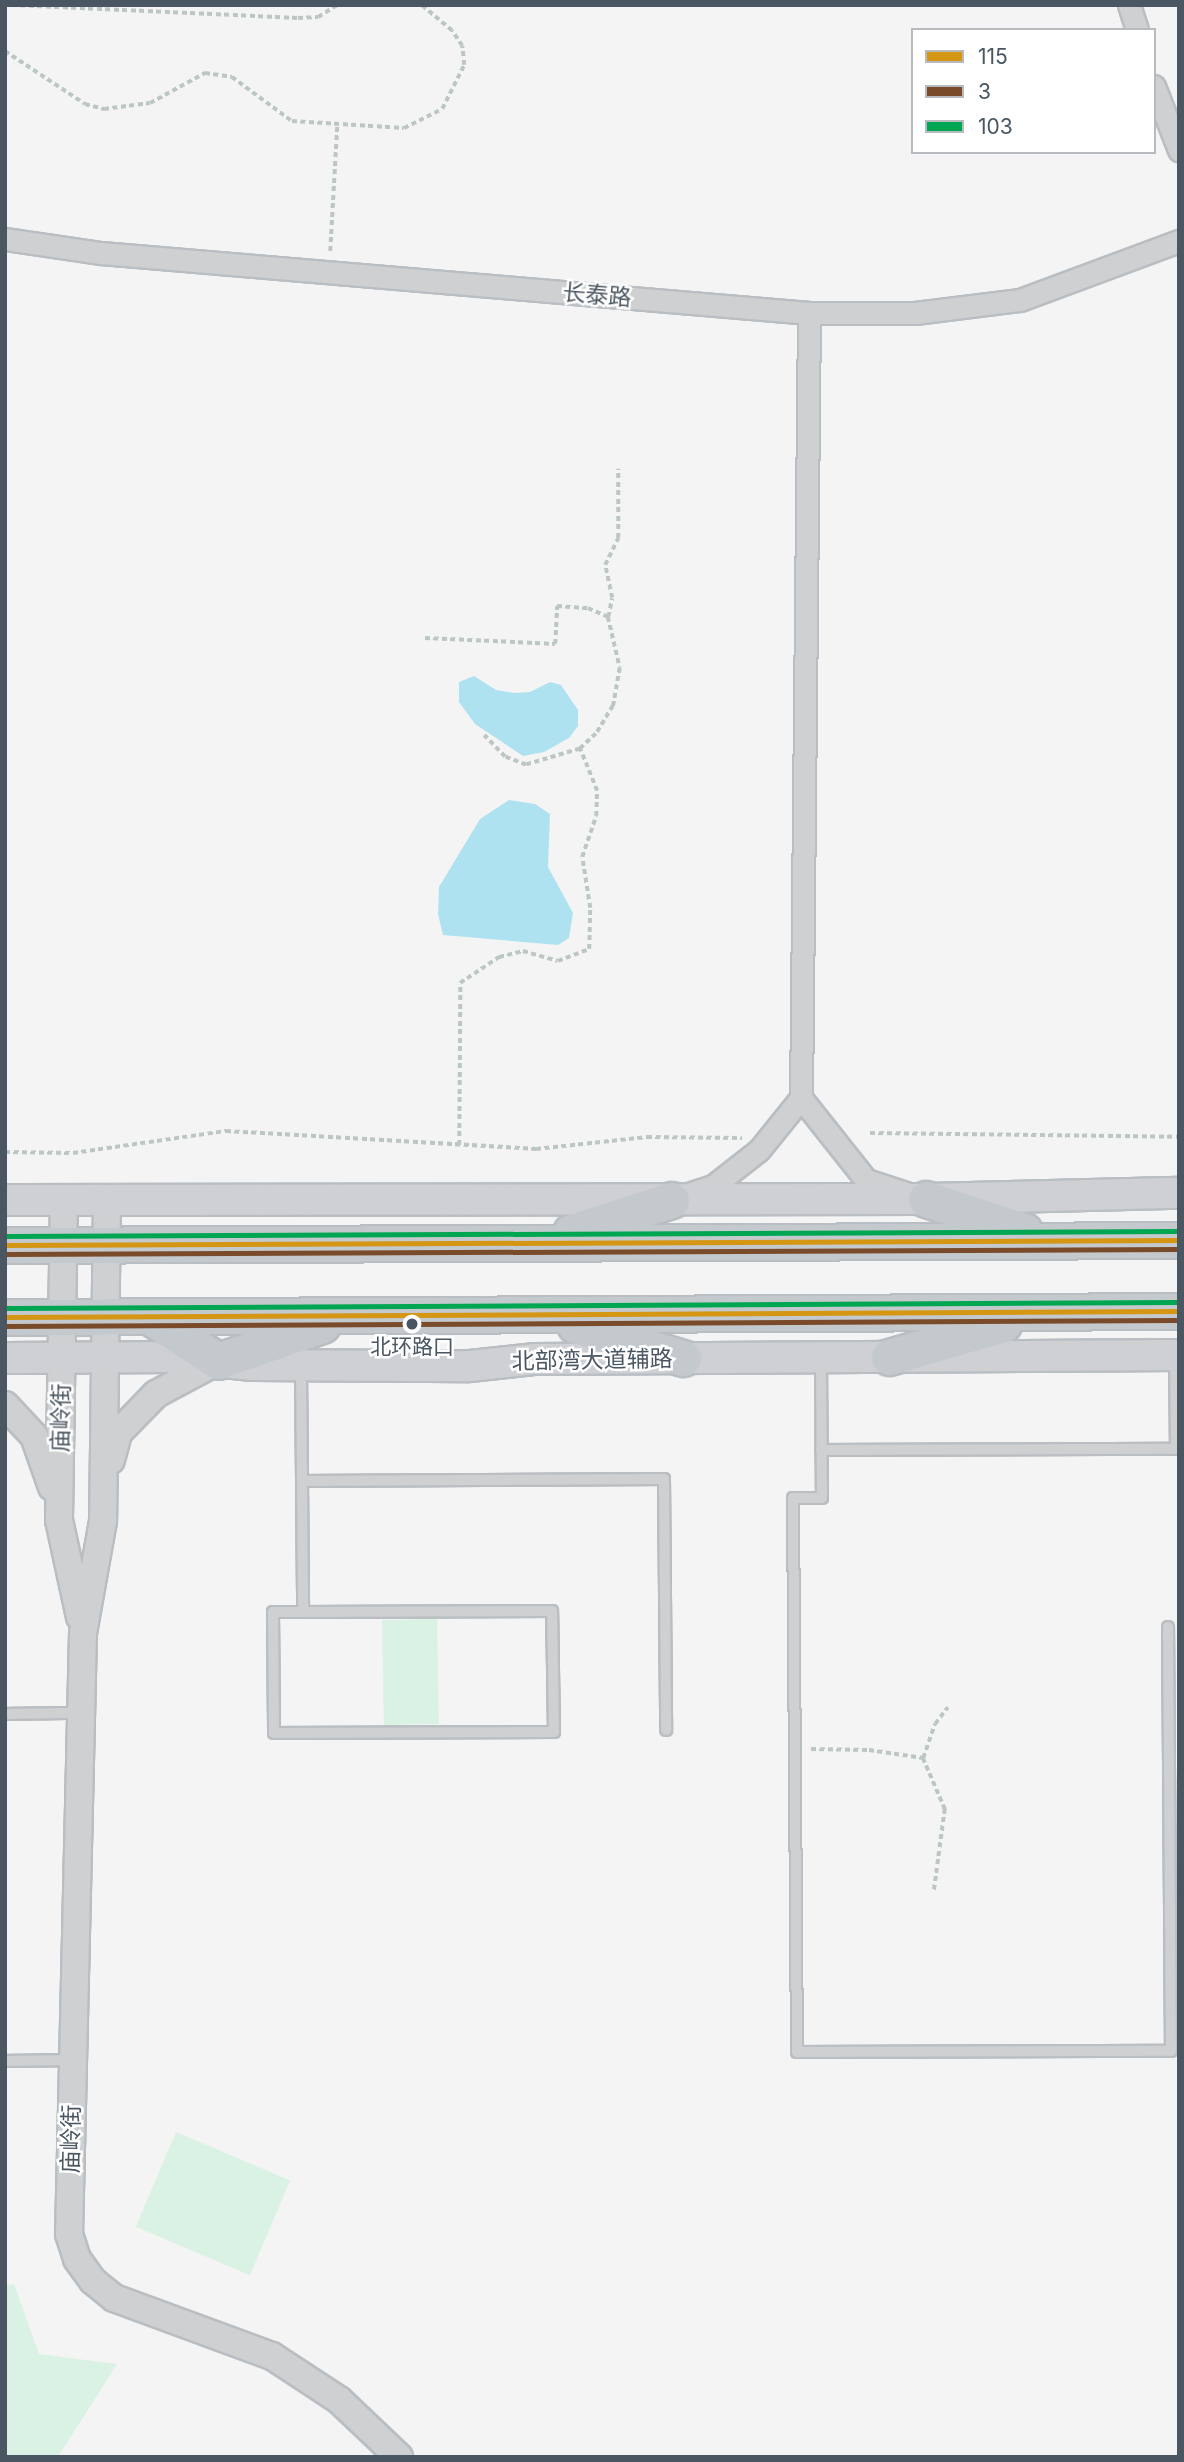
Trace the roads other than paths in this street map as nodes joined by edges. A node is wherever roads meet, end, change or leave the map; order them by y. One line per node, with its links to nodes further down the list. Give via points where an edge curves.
1 (1129, 5): 2 (street)
2 (1136, 28)
3 (1156, 91): 4 (street)
4 (1179, 150)
5 (5, 239): 7 (street, 长泰路, via 102,253)
6 (1179, 241): 7 (street, 长泰路, via 1020,300 915,313)
7 (809, 313): 8 (street)
8 (801, 1098): 10 (street, via 866,1180); 14 (street, via 750,1157 713,1186)
9 (1179, 1194): 10 (main road)
10 (926, 1199): 14 (main road); 15 (highway)
11 (5, 1200): 12 (main road)
12 (64, 1200): 13 (main road); 19 (street, 庙岭街)
13 (107, 1200): 14 (main road); 20 (street, 庙岭街)
14 (671, 1200): 17 (highway)
15 (1055, 1240): 16 (highway); 17 (highway)
16 (1179, 1240)
17 (538, 1242): 20 (highway)
18 (5, 1245): 19 (highway)
19 (63, 1245): 20 (highway); 28 (street, 庙岭街)
20 (107, 1245): 25 (street, 庙岭街)
21 (1179, 1311): 22 (highway)
22 (1044, 1312): 23 (highway); 33 (highway)
23 (542, 1314): 24 (highway); 35 (highway)
24 (349, 1315): 26 (highway); 36 (highway)
25 (106, 1316): 26 (highway); 28 (highway); 31 (street, 庙岭街)
26 (149, 1316): 36 (highway)
27 (5, 1317): 28 (highway)
28 (63, 1317): 30 (street, 庙岭街)
29 (1177, 1355): 33 (main road, 北部湾大道辅路); 39 (lane, via 1176,1449)
30 (62, 1357): 31 (main road, 北部湾大道辅路); 34 (main road, 北部湾大道辅路); 41 (street, 庙岭街)
31 (105, 1357): 36 (main road, 北部湾大道辅路); 42 (street, 庙岭街)
32 (821, 1357): 33 (main road, 北部湾大道辅路); 35 (main road, 北部湾大道辅路); 39 (lane)
33 (889, 1357)
34 (5, 1358)
35 (683, 1358): 37 (main road, 北部湾大道辅路, via 534,1359 470,1366)
36 (218, 1361): 37 (main road, 北部湾大道辅路); 42 (street, via 156,1394 118,1433)
37 (301, 1365): 40 (lane)
38 (5, 1405): 41 (street, via 34,1436 48,1469)
39 (821, 1450): 44 (lane, via 822,1498 793,1498 797,2053 1171,2051)
40 (302, 1481): 43 (lane); 48 (lane, via 664,1479)
41 (59, 1520): 45 (street, 庙岭街)
42 (103, 1521): 45 (street, 庙岭街)
43 (303, 1612): 43 (lane, via 552,1611 554,1732 274,1733 274,1612)
44 (1168, 1627)
45 (83, 1633): 46 (street, 庙岭街)
46 (81, 1713): 47 (lane); 49 (street, 庙岭街)
47 (5, 1714)
48 (666, 1730)
49 (73, 2060): 50 (lane); 51 (street, 庙岭街, via 69,2234 93,2281 114,2298 272,2356 339,2400)
50 (5, 2061)
51 (399, 2457)

